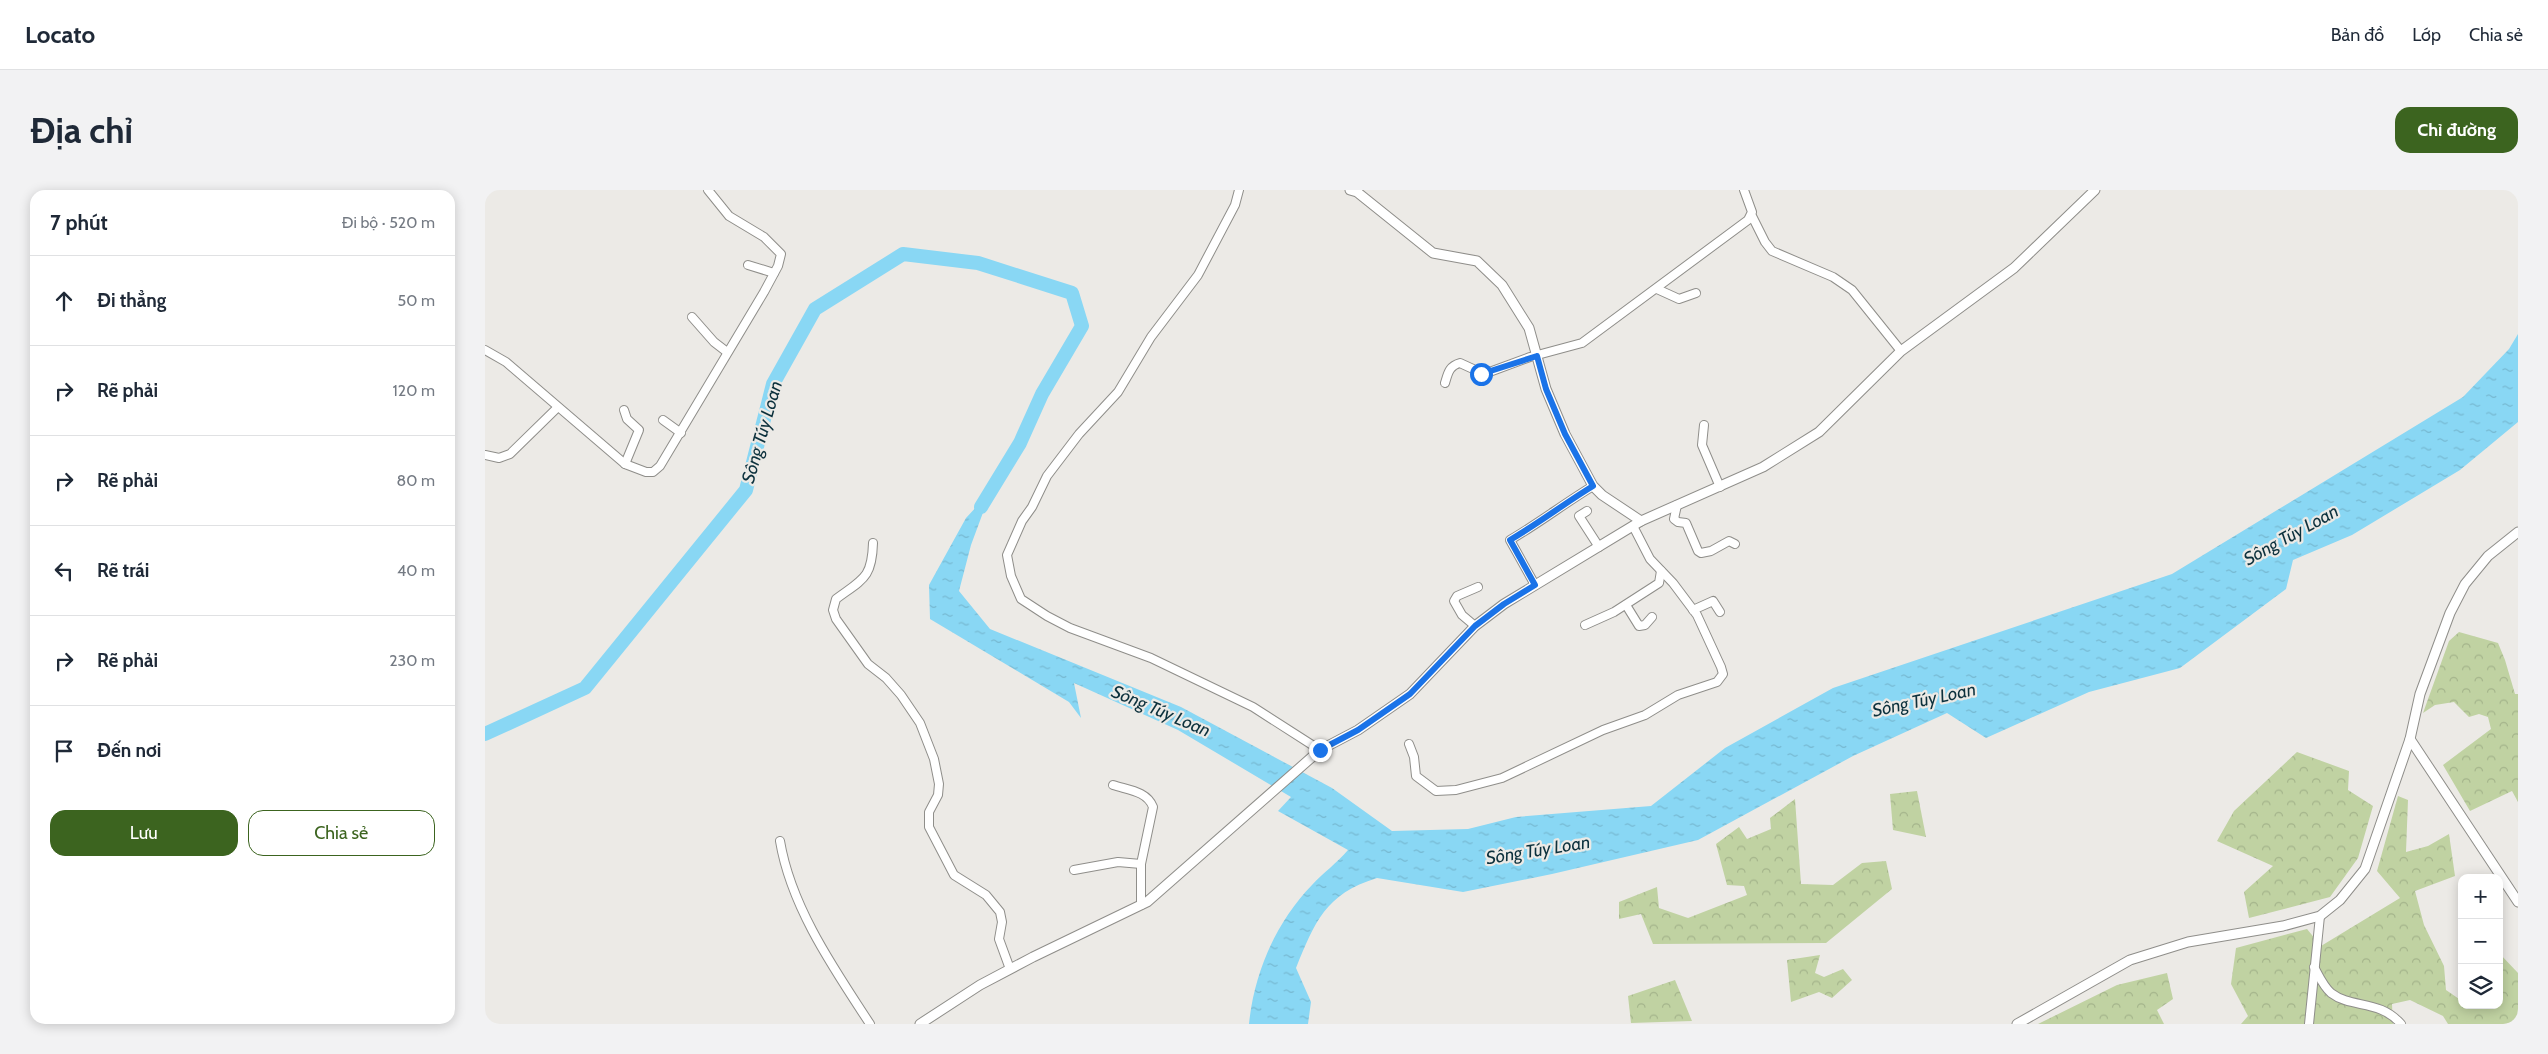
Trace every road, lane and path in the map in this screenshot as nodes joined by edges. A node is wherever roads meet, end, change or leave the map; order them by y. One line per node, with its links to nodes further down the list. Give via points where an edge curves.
1 (708, 190): 8 (street, via 729,216 780,251)
2 (1239, 190): 45 (street, via 1235,205 1198,274 1151,337 1117,392 1047,476 1007,555 1011,576 1021,599 1047,616 1070,628 1151,658 1253,707)
3 (1350, 190): 15 (street, via 1357,192 1433,253 1477,261 1502,285 1529,328)
4 (1744, 190): 6 (street)
5 (2095, 190): 13 (street, via 2014,268)
6 (1752, 216): 9 (street); 13 (street, via 1772,251 1833,277 1852,290)
7 (748, 265): 8 (street)
8 (774, 273): 14 (street)
9 (1657, 288): 10 (street, via 1679,298); 15 (street, via 1582,343)
10 (1696, 293)
11 (692, 317): 14 (street)
12 (485, 350): 17 (street, via 506,362)
13 (1901, 351): 25 (street, via 1819,432 1763,466)
14 (727, 352): 21 (street)
15 (1537, 356): 16 (street, via 1482,375 1456,364 1448,370); 24 (street, via 1546,389 1565,434)
16 (1445, 383)
17 (557, 408): 22 (street, via 510,454 499,458); 23 (street)
18 (624, 410): 23 (street, via 627,419 639,430)
19 (663, 420): 21 (street)
20 (1703, 425): 25 (street, via 1702,445)
21 (681, 433): 23 (street, via 653,472)
22 (485, 455)
23 (625, 464)
24 (1593, 486): 28 (street, via 1601,495); 35 (street, via 1510,540)
25 (1720, 486): 26 (street)
26 (1677, 505): 28 (street); 32 (street, via 1674,519 1686,523 1698,551 1711,551 1729,541)
27 (1587, 512): 33 (street, via 1579,516)
28 (1641, 521): 29 (street)
29 (1633, 526): 33 (street); 34 (street, via 1645,552)
30 (2518, 532): 43 (street, via 2488,556 2461,591 2420,694)
31 (873, 542): 54 (street, via 868,573 836,599 833,610 868,664 891,684 912,708 920,723 934,759 939,784 938,795 929,812 929,827 954,875 986,895 1000,912 999,939)
32 (1735, 544)
33 (1599, 547): 35 (street)
34 (1661, 571): 37 (street, via 1659,583); 38 (street)
35 (1535, 585): 42 (street)
36 (1478, 587): 42 (street, via 1450,601)
37 (1625, 605): 40 (street, via 1639,626 1645,625); 41 (street)
38 (1693, 610): 39 (street, via 1713,601); 44 (street, via 1721,667 1723,674 1717,682 1678,695 1645,715 1603,730 1502,778 1456,790 1436,791 1416,776)
39 (1720, 612)
40 (1652, 617)
41 (1585, 625)
42 (1475, 626): 45 (street, via 1410,694 1358,730)
43 (2410, 738): 50 (street); 52 (street, via 2365,870)
44 (1409, 744)
45 (1320, 750): 51 (street)
46 (1113, 785): 48 (street, via 1143,794 1153,807)
47 (781, 841): 55 (street, via 783,858 809,923)
48 (1141, 864): 49 (street, via 1118,862); 51 (street)
49 (1074, 870)
50 (2518, 902)
51 (1141, 905): 54 (street)
52 (2320, 916): 53 (street); 57 (street, via 2283,926 2188,942 2130,960)
53 (2313, 967): 58 (street); 59 (street, via 2335,995 2376,1006)
54 (1011, 969): 56 (street)
55 (870, 1024)
56 (920, 1024)
57 (2017, 1024)
58 (2309, 1024)
59 (2401, 1024)

